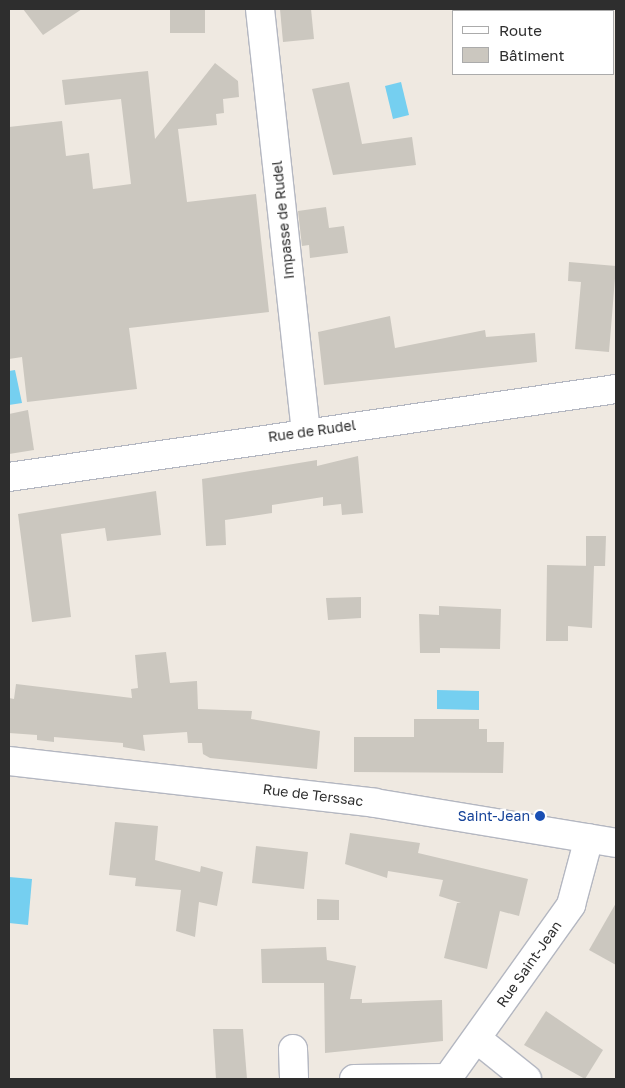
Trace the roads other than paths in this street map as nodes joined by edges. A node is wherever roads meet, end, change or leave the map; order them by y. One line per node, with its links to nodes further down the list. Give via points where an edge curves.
1 (260, 9): 3 (street, Impasse de Rudel)
2 (616, 389): 3 (street, Rue de Rudel)
3 (306, 431): 4 (street, Rue de Rudel)
4 (9, 478)
5 (9, 761): 6 (street, Rue de Terssac, via 375,803)
6 (589, 838): 7 (street, Rue de Terssac); 8 (street, Rue Saint-Jean, via 571,905)
7 (616, 843)
8 (477, 1038): 10 (street, Rue Saint-Jean); 13 (street)
9 (293, 1049): 11 (street)
10 (447, 1078): 12 (street)
11 (294, 1079)
12 (354, 1079)
13 (527, 1079)

